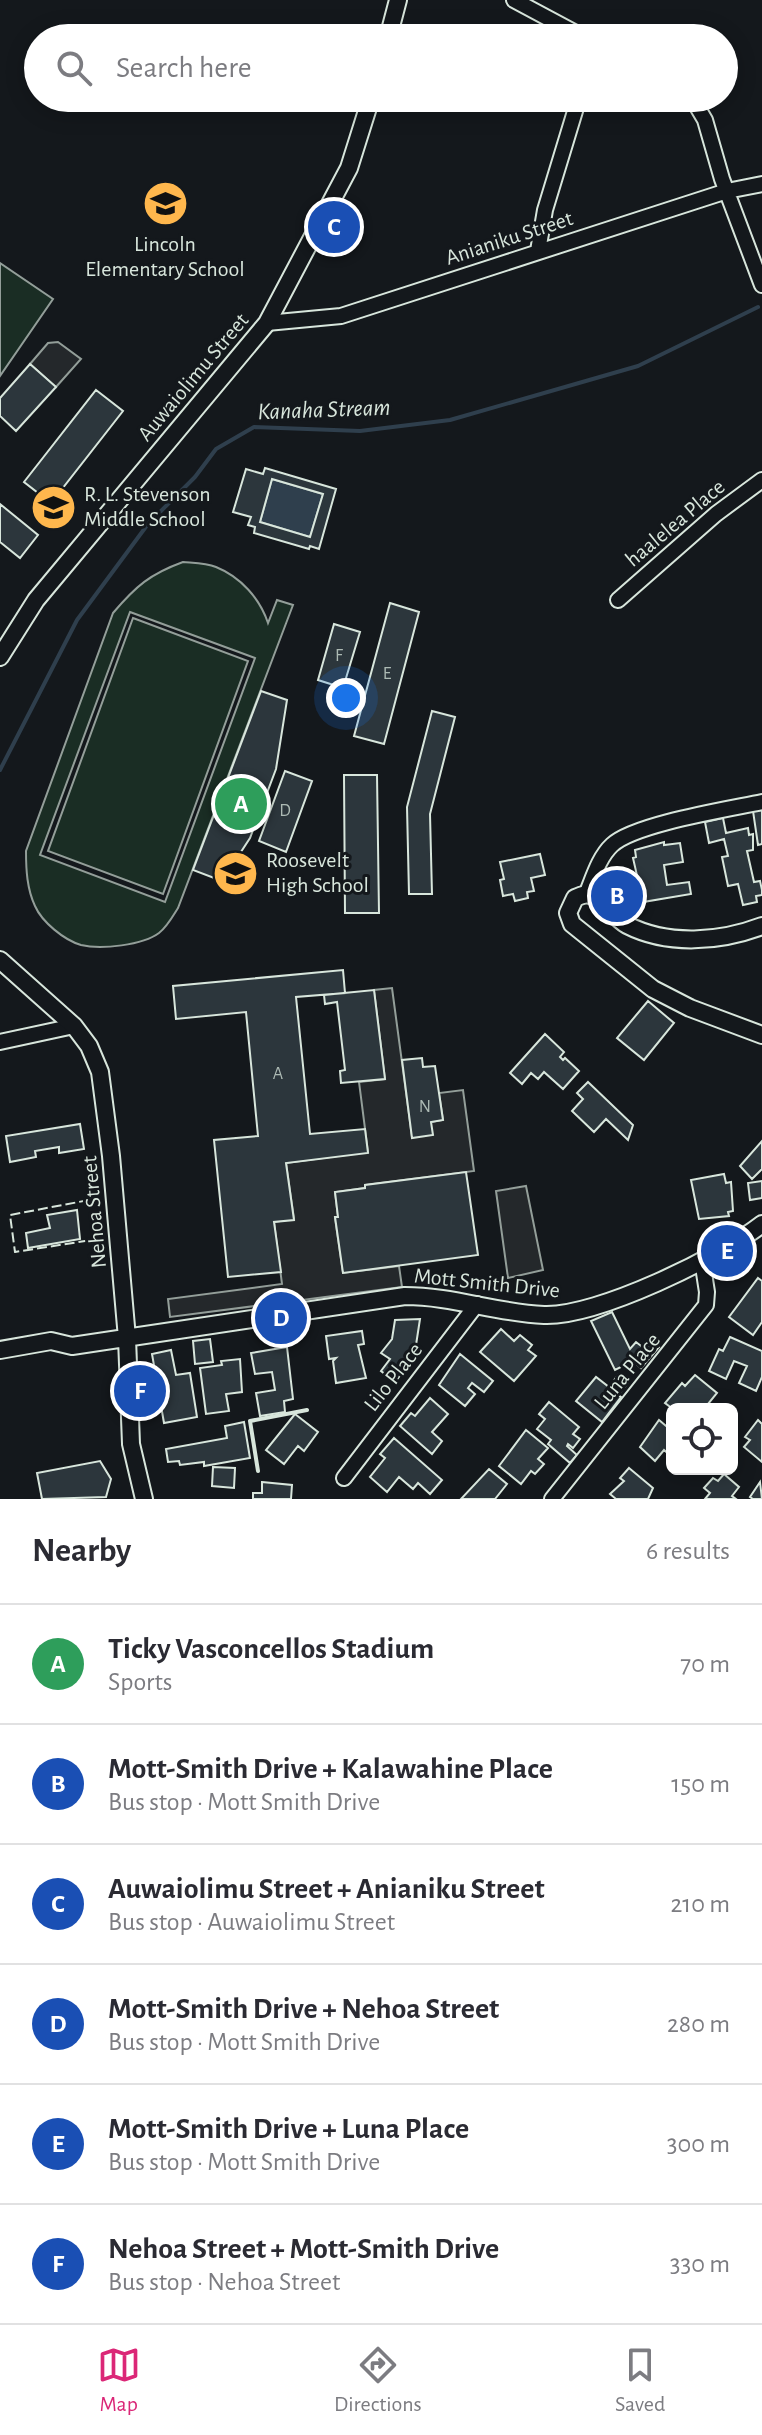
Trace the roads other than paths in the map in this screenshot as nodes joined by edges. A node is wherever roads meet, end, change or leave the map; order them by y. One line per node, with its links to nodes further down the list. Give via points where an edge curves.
1 (398, 0): 3 (street)
2 (514, 0): 4 (street)
3 (392, 24)
4 (559, 24)
5 (367, 112): 12 (street, Auwaiolimu Street, via 349,168)
6 (575, 112): 10 (street)
7 (700, 112): 9 (street)
8 (762, 184): 9 (street, Anianiku Street)
9 (727, 191): 10 (street, Anianiku Street); 11 (street)
10 (538, 251): 12 (street, Anianiku Street, via 341,316)
11 (762, 285)
12 (267, 323): 15 (street, Auwaiolimu Street, via 36,600)
13 (762, 480): 14 (street, haalelea Place)
14 (618, 600)
15 (0, 657)
16 (762, 802): 17 (street, via 624,836 604,854)
17 (586, 895): 18 (street, via 597,898 624,923 671,938 721,938); 21 (street, via 575,898 569,908 572,924 639,980 683,1005)
18 (762, 926)
19 (0, 960): 20 (street, Nehoa Street)
20 (74, 1026): 22 (street); 26 (street, Nehoa Street, via 96,1058 103,1086)
21 (762, 1035)
22 (0, 1042)
23 (762, 1224): 24 (street, Mott Smith Drive)
24 (702, 1260): 25 (street, Mott Smith Drive, via 571,1314 540,1315); 30 (street, Luna Place, via 706,1305)
25 (477, 1304): 26 (street, Mott Smith Drive, via 388,1297); 28 (street, Lilo Place)
26 (127, 1338): 27 (street, Mott Smith Drive, via 72,1346 51,1341); 29 (street, Nehoa Street, via 131,1444)
27 (0, 1350)
28 (344, 1478)
29 (144, 1499)
30 (552, 1499)

